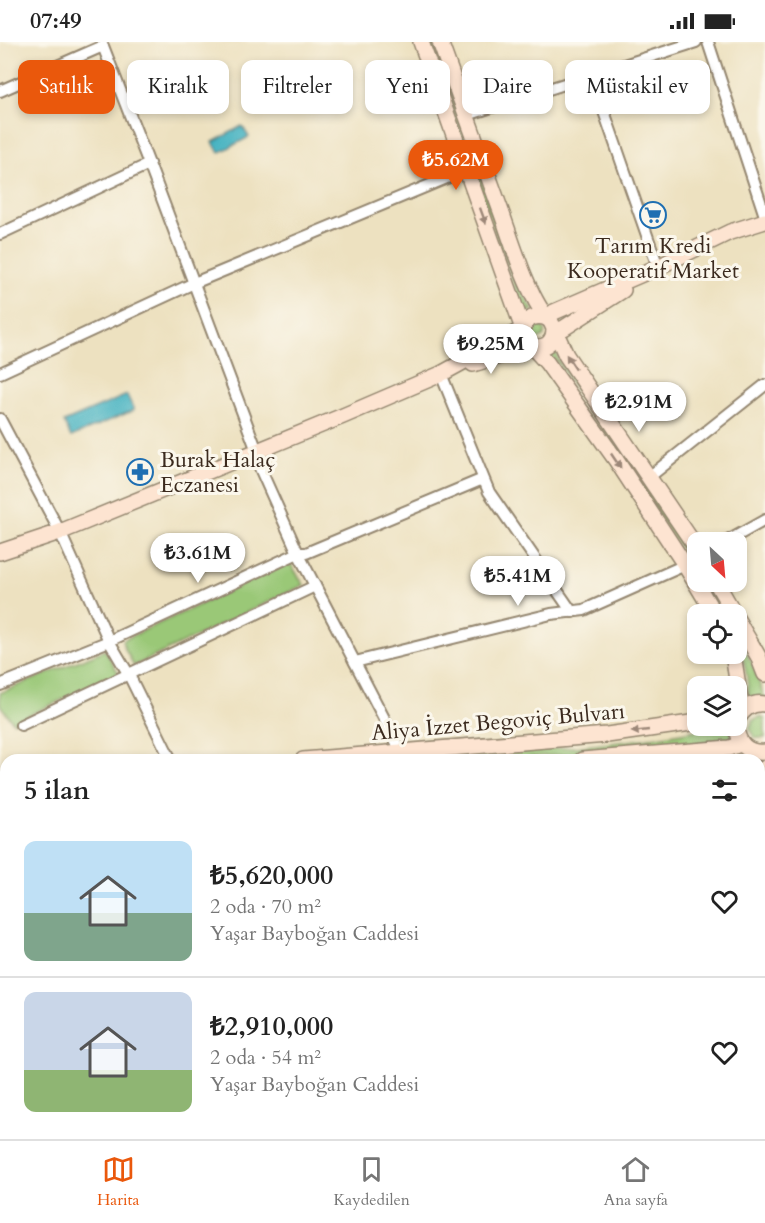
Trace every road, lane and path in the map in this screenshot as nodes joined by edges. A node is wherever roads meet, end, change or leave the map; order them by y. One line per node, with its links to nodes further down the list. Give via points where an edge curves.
1 (421, 42): 11 (street)
2 (440, 42): 9 (street)
3 (696, 42): 5 (street)
4 (708, 42): 12 (street)
5 (637, 60)
6 (565, 83): 9 (street)
7 (0, 91): 10 (street, via 103,46)
8 (605, 114): 14 (street)
9 (467, 115): 16 (street, via 517,256)
10 (149, 164): 13 (street); 15 (street)
11 (466, 170): 15 (street); 17 (street, one-way to 17)
12 (765, 218): 14 (street)
13 (0, 234)
14 (658, 267): 16 (street); 18 (street)
15 (194, 283): 20 (street); 24 (street)
16 (547, 318): 17 (street, via 531,318); 18 (street)
17 (523, 329): 19 (street); 21 (street)
18 (554, 332): 19 (street, via 546,345); 25 (street, one-way to 18)
19 (532, 346): 21 (street); 33 (street, one-way to 33, via 616,460)
20 (0, 373)
21 (441, 374): 24 (street); 26 (street)
22 (765, 386): 25 (street)
23 (0, 419): 28 (street)
24 (256, 451): 28 (street); 32 (street)
25 (649, 477): 30 (street)
26 (483, 478): 32 (street); 36 (street)
27 (765, 520): 29 (street)
28 (60, 532): 31 (street); 38 (street)
29 (743, 532)
30 (687, 534)
31 (0, 552)
32 (298, 554): 34 (street); 38 (street)
33 (685, 565): 35 (street); 36 (street)
34 (315, 586): 41 (street); 43 (street)
35 (708, 604)
36 (572, 612): 41 (street)
37 (747, 637): 39 (street)
38 (109, 641): 43 (street); 44 (street)
39 (752, 646): 40 (street); 42 (street)
40 (765, 658)
41 (355, 662): 50 (street)
42 (765, 674)
43 (129, 675): 48 (street); 53 (street)
44 (0, 685)
45 (765, 704): 46 (street, via 754,704)
46 (747, 711)
47 (687, 724): 50 (street, Aliya İzzet Begoviç Bulvarı, one-way to 50, via 607,735)
48 (21, 725)
49 (737, 736): 51 (street)
50 (400, 751): 54 (street, Aliya İzzet Begoviç Bulvarı)
51 (744, 751): 52 (street); 55 (street, Aliya İzzet Begoviç Bulvarı, via 729,748)
52 (765, 752)
53 (168, 754)
54 (368, 754)
55 (660, 754)

